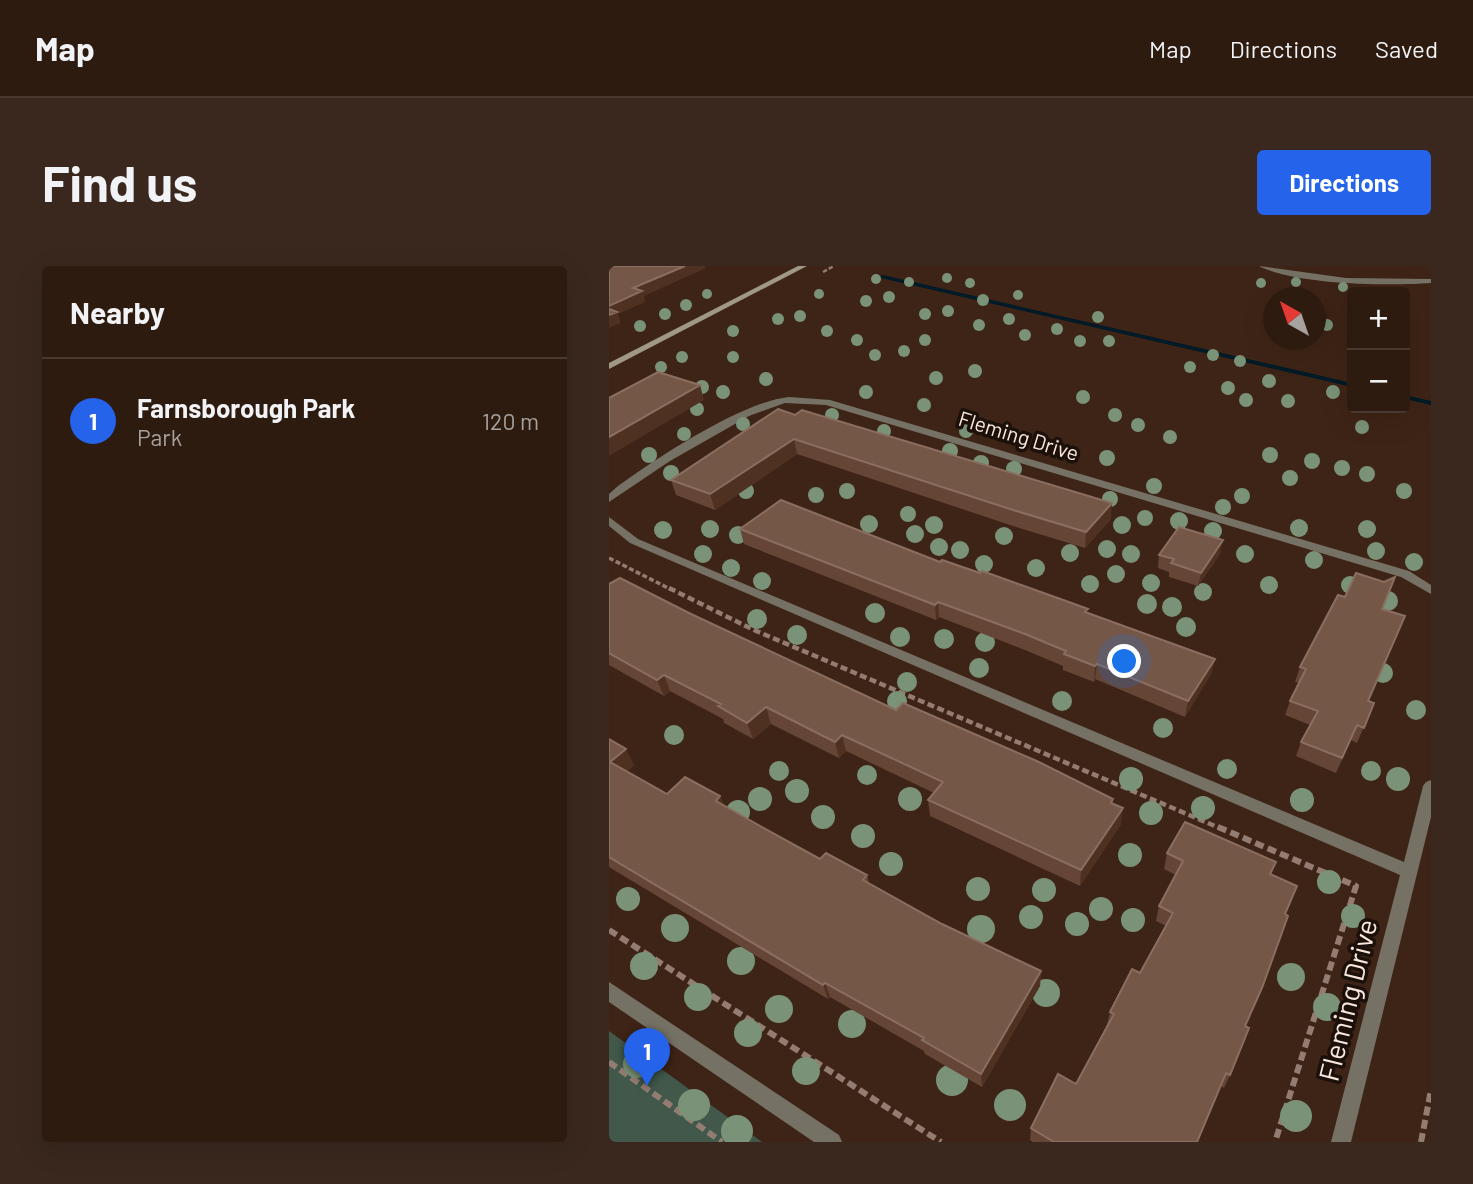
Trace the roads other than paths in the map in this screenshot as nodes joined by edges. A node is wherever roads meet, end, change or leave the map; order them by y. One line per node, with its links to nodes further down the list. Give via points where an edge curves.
1 (803, 266): 4 (street)
2 (1263, 266): 3 (street, via 1403,284)
3 (1431, 281)
4 (609, 366)
5 (609, 499): 7 (street, Fleming Drive, via 752,409 784,400 827,402 1405,574)
6 (609, 520): 9 (street, via 634,541)
7 (1431, 590)
8 (1431, 786): 9 (street, Fleming Drive)
9 (1408, 872): 12 (street, Fleming Drive)
10 (609, 991): 11 (street)
11 (832, 1142)
12 (1341, 1142)

